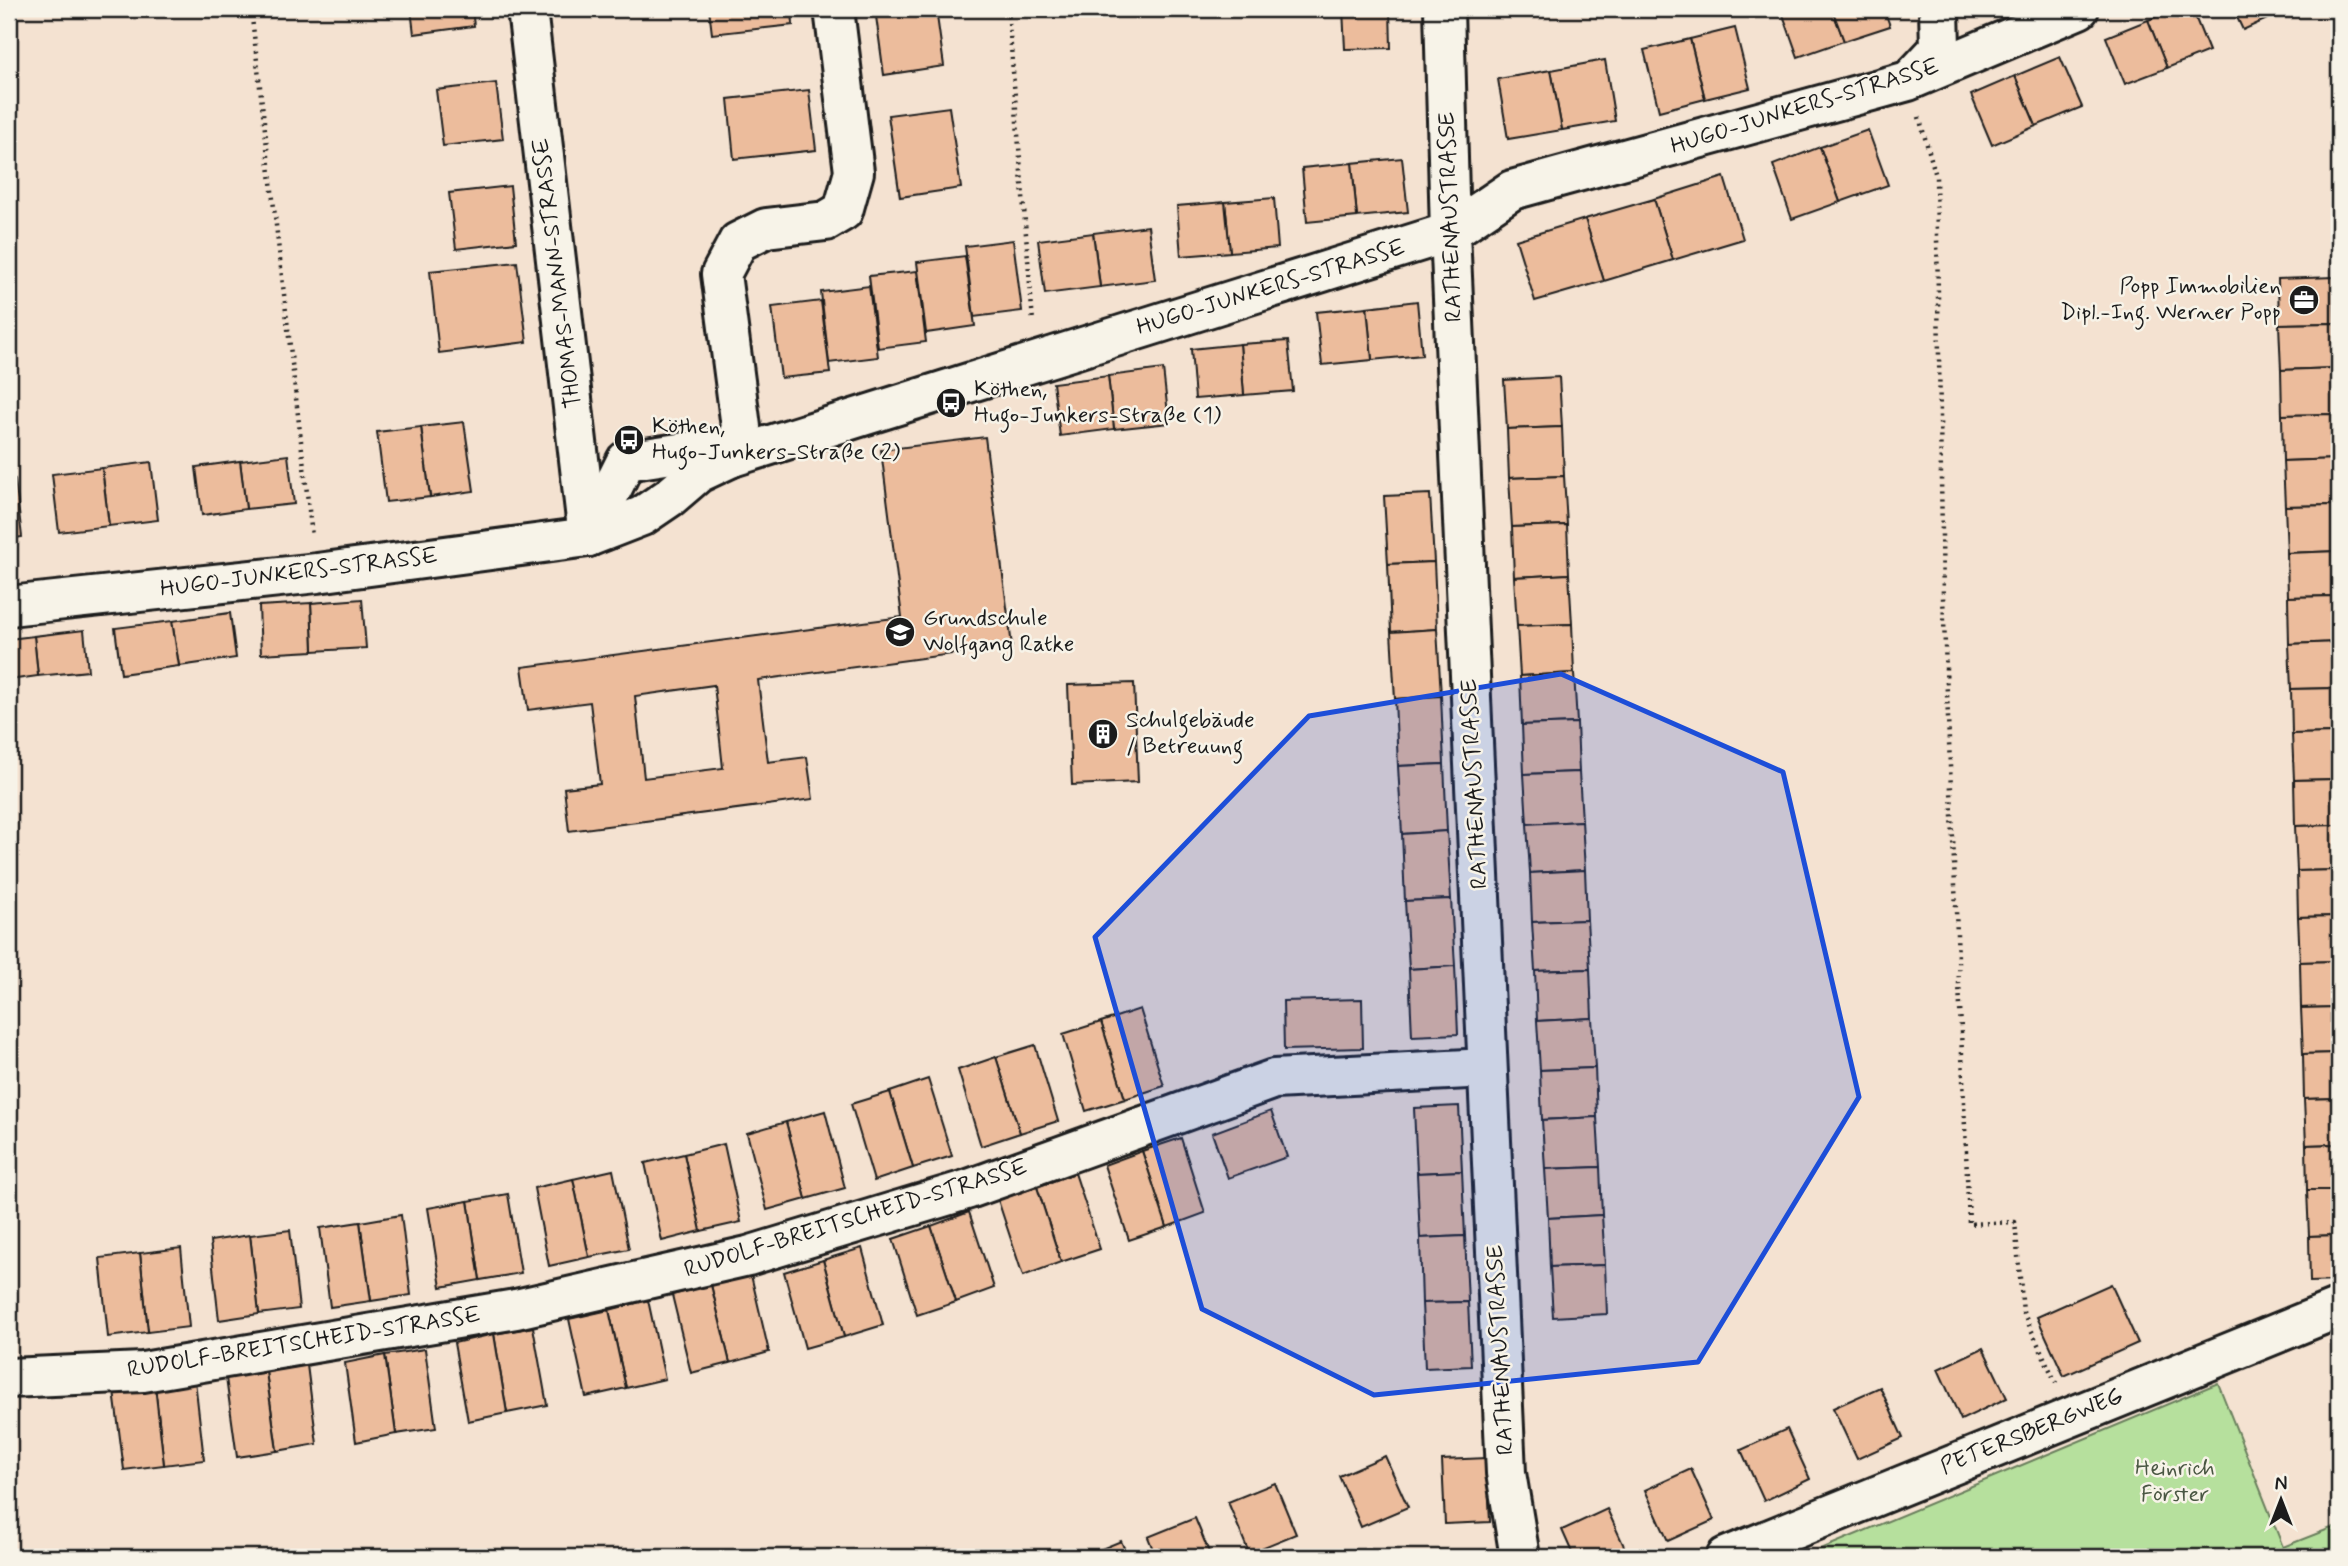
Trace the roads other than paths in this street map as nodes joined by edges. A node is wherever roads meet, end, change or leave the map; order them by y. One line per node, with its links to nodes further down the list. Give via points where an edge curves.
1 (527, 9): 9 (street, THOMAS-MANN-STRASSE)
2 (834, 9): 8 (street, via 855,172 843,211 826,221 766,228 738,242 721,274 741,427)
3 (1444, 9): 7 (street, RATHENAUSTRASSE)
4 (1939, 9): 6 (street, via 1940,48)
5 (2079, 9): 6 (street, HUGO-JUNKERS-STRASSE)
6 (1909, 81): 7 (street, HUGO-JUNKERS-STRASSE, via 1513,190)
7 (1450, 232): 8 (street, HUGO-JUNKERS-STRASSE); 11 (street, RATHENAUSTRASSE)
8 (732, 457): 9 (street, HUGO-JUNKERS-STRASSE, via 698,473 642,516); 9 (street, HUGO-JUNKERS-STRASSE, via 711,448 626,461)
9 (589, 537): 10 (street, HUGO-JUNKERS-STRASSE, via 317,573)
10 (9, 606)
11 (1487, 1068): 13 (street, RUDOLF-BREITSCHEID-STRASSE, via 1274,1079 943,1197 748,1256 516,1309 144,1371); 14 (street, RATHENAUSTRASSE, via 1506,1473)
12 (2339, 1308): 15 (street, PETERSBERGWEG)
13 (9, 1378)
14 (1520, 1557)
15 (1726, 1557)

